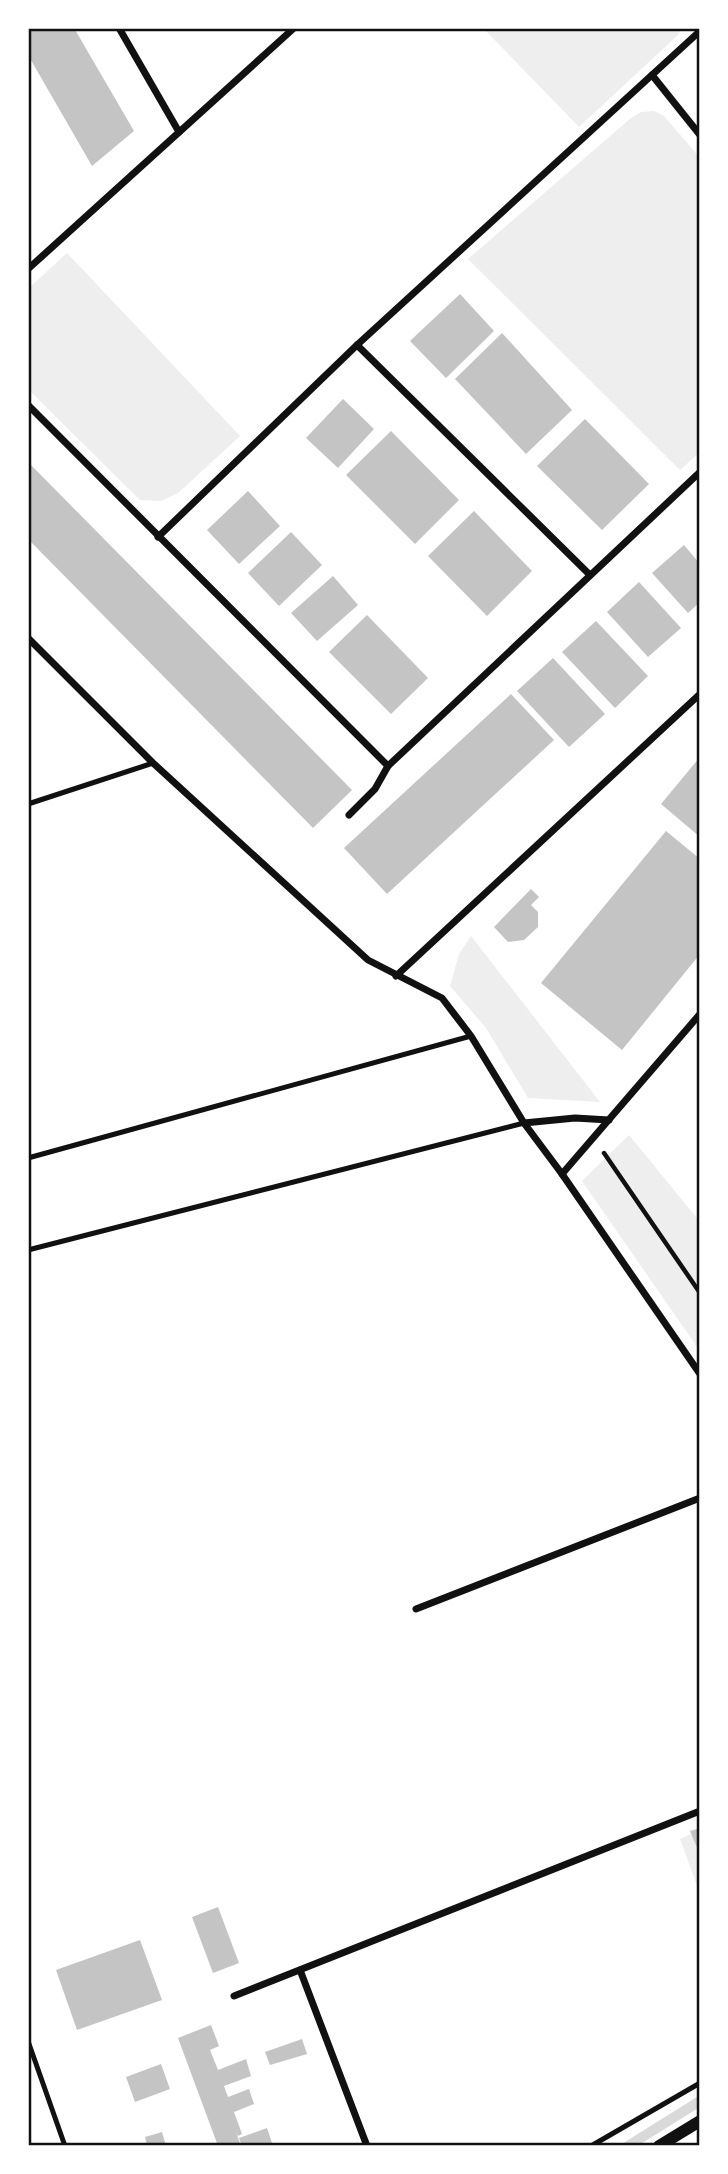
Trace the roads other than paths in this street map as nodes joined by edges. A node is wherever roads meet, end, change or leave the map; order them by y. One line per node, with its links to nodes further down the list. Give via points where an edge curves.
1 (119, 28): 5 (street)
2 (294, 28): 5 (street)
3 (700, 31): 4 (street)
4 (652, 75): 6 (street); 8 (street)
5 (179, 132): 7 (street)
6 (700, 135)
7 (28, 269)
8 (357, 345): 11 (street); 12 (street)
9 (28, 405): 11 (street)
10 (700, 472): 12 (street)
11 (158, 537): 16 (street)
12 (590, 575): 16 (street)
13 (28, 638): 15 (street)
14 (700, 694): 19 (street)
15 (153, 763): 17 (lane); 19 (street, via 368,960)
16 (388, 766): 18 (street, via 375,789)
17 (28, 804)
18 (349, 815)
19 (396, 976): 21 (street, via 442,998)
20 (700, 1014): 22 (street)
21 (471, 1036): 23 (street); 24 (lane)
22 (609, 1120): 23 (street); 25 (street)
23 (524, 1122): 25 (street); 26 (lane)
24 (28, 1158)
25 (562, 1174): 27 (street)
26 (28, 1250)
27 (700, 1374)
28 (700, 1498): 29 (street)
29 (416, 1609)
30 (700, 1811): 31 (street)
31 (300, 1970): 32 (street); 37 (street)
32 (234, 1996)
33 (28, 2041): 36 (lane)
34 (700, 2083): 38 (lane)
35 (700, 2122): 39 (street)
36 (65, 2146)
37 (367, 2146)
38 (591, 2146)
39 (659, 2146)

